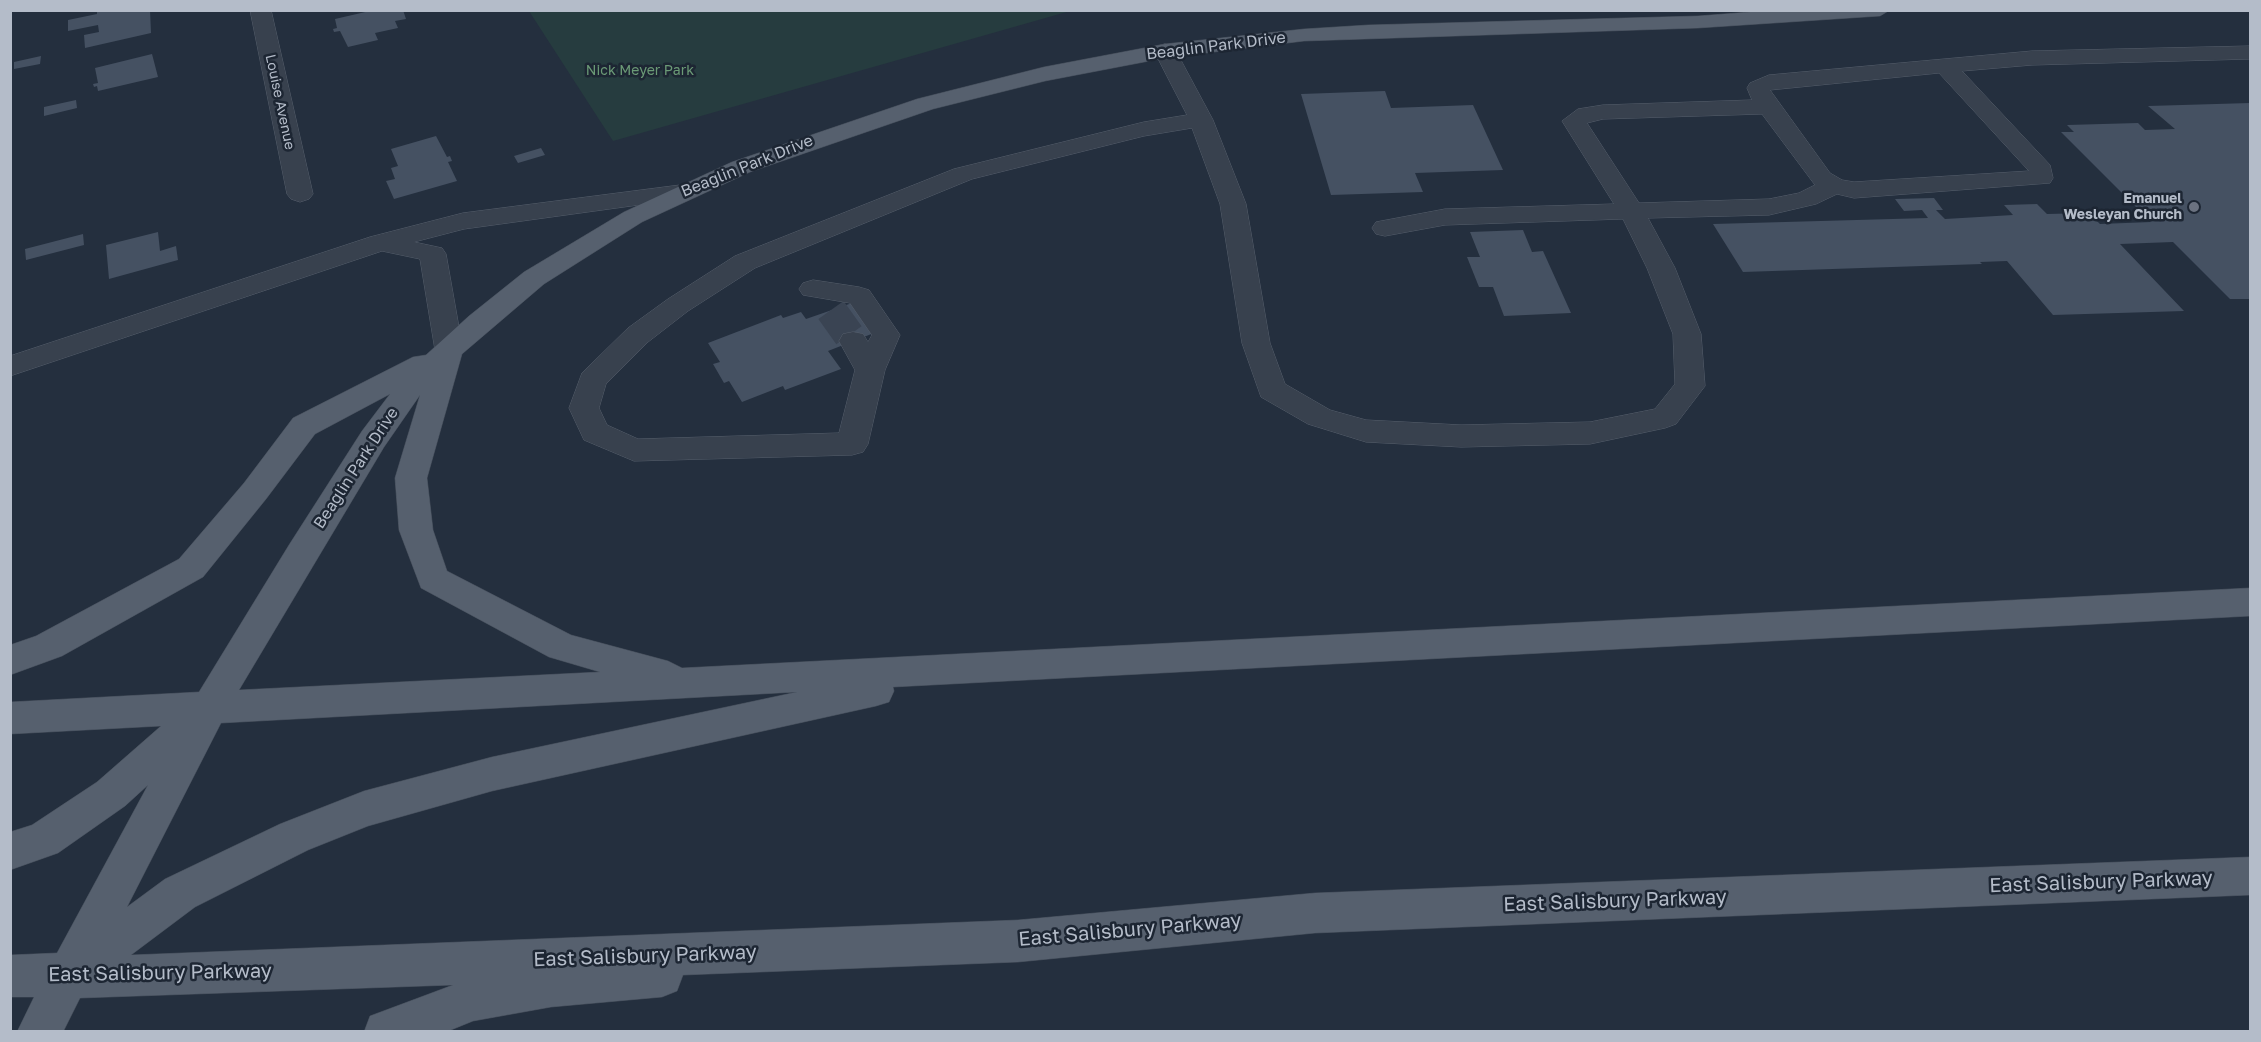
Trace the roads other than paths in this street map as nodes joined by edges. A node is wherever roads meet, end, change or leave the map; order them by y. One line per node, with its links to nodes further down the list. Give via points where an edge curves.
1 (260, 10): 10 (street, Louise Avenue)
2 (1880, 10): 3 (main road, Beaglin Park Drive, via 1698,22 1357,32)
3 (1165, 51): 7 (street); 9 (main road, Beaglin Park Drive, via 1044,74 925,104 803,143)
4 (2250, 53): 5 (street, via 2032,58)
5 (1946, 68): 6 (street, via 1769,81 1758,88); 8 (street, via 2041,170 2041,178 1854,190)
6 (1768, 107): 8 (street, via 1821,178); 11 (street, via 1603,112 1586,114 1574,121)
7 (1201, 120): 11 (street, via 1233,204 1256,343 1272,390 1319,417 1366,431 1461,436 1590,433 1665,417 1690,386 1687,334 1661,268); 14 (street, via 1133,131 963,174)
8 (1834, 186): 11 (street, via 1807,200 1768,207)
9 (680, 193): 13 (street, via 463,222); 18 (main road, Beaglin Park Drive, via 586,244 534,278)
10 (300, 194)
11 (1631, 210): 12 (street, via 1445,217)
12 (1385, 228)
13 (379, 243): 18 (street, via 433,254); 19 (street)
14 (777, 247): 15 (street); 20 (street, via 745,262 678,305 638,335 592,380 584,408 595,432 634,450 852,444)
15 (813, 289): 16 (street); 20 (street, via 859,296 886,335)
16 (831, 310)
17 (853, 341): 20 (street)
18 (449, 350): 22 (main road, via 304,426 191,568 49,646); 24 (main road, via 411,478 416,530 433,579 562,647); 25 (main road, Beaglin Park Drive, via 412,385 374,439)
19 (10, 366)
20 (870, 370)
21 (2250, 602): 23 (main road)
22 (10, 660)
23 (974, 670): 24 (main road); 30 (main road, via 492,774 364,809 294,837 180,893)
24 (696, 684): 25 (main road)
25 (211, 705): 26 (main road); 27 (main road, via 111,794 44,840); 30 (main road, Beaglin Park Drive)
26 (10, 718)
27 (10, 851)
28 (2250, 876): 29 (main road, East Salisbury Parkway, via 1315,913)
29 (1018, 941): 30 (main road, East Salisbury Parkway, via 134,976); 33 (main road, via 551,985 473,999)
30 (69, 974): 31 (main road, East Salisbury Parkway); 32 (main road, Beaglin Park Drive)
31 (10, 976)
32 (39, 1032)
33 (386, 1032)

